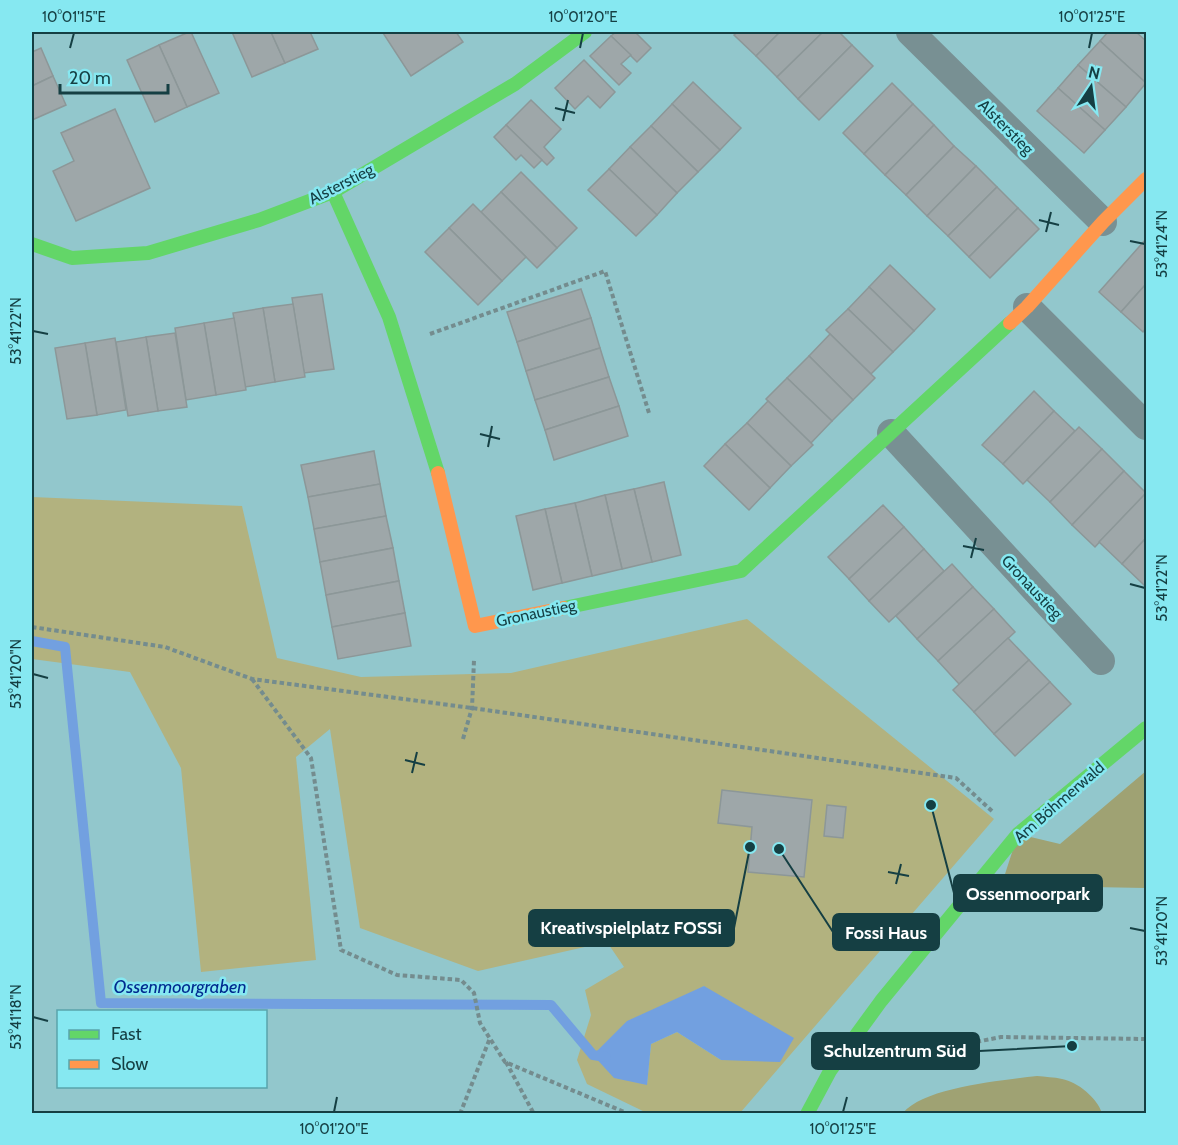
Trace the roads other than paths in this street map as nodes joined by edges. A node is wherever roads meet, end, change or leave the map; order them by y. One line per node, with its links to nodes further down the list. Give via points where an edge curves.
1 (585, 32): 4 (street, Alsterstieg, via 515,84)
2 (910, 32): 5 (street, Alsterstieg)
3 (1146, 179): 5 (street, Gronaustieg)
4 (333, 192): 6 (street, Alsterstieg, via 259,220 148,253 72,258); 9 (street, Gronaustieg, via 399,346 436,465 475,626 741,571)
5 (1103, 222): 7 (street, Gronaustieg)
6 (32, 244)
7 (1027, 307): 8 (street); 9 (street, Gronaustieg)
8 (1146, 426)
9 (891, 434): 10 (street, Gronaustieg)
10 (1101, 661)
11 (1146, 728): 12 (street, Am Böhmerwald, via 1018,834 881,1001 830,1071)
12 (807, 1113)

